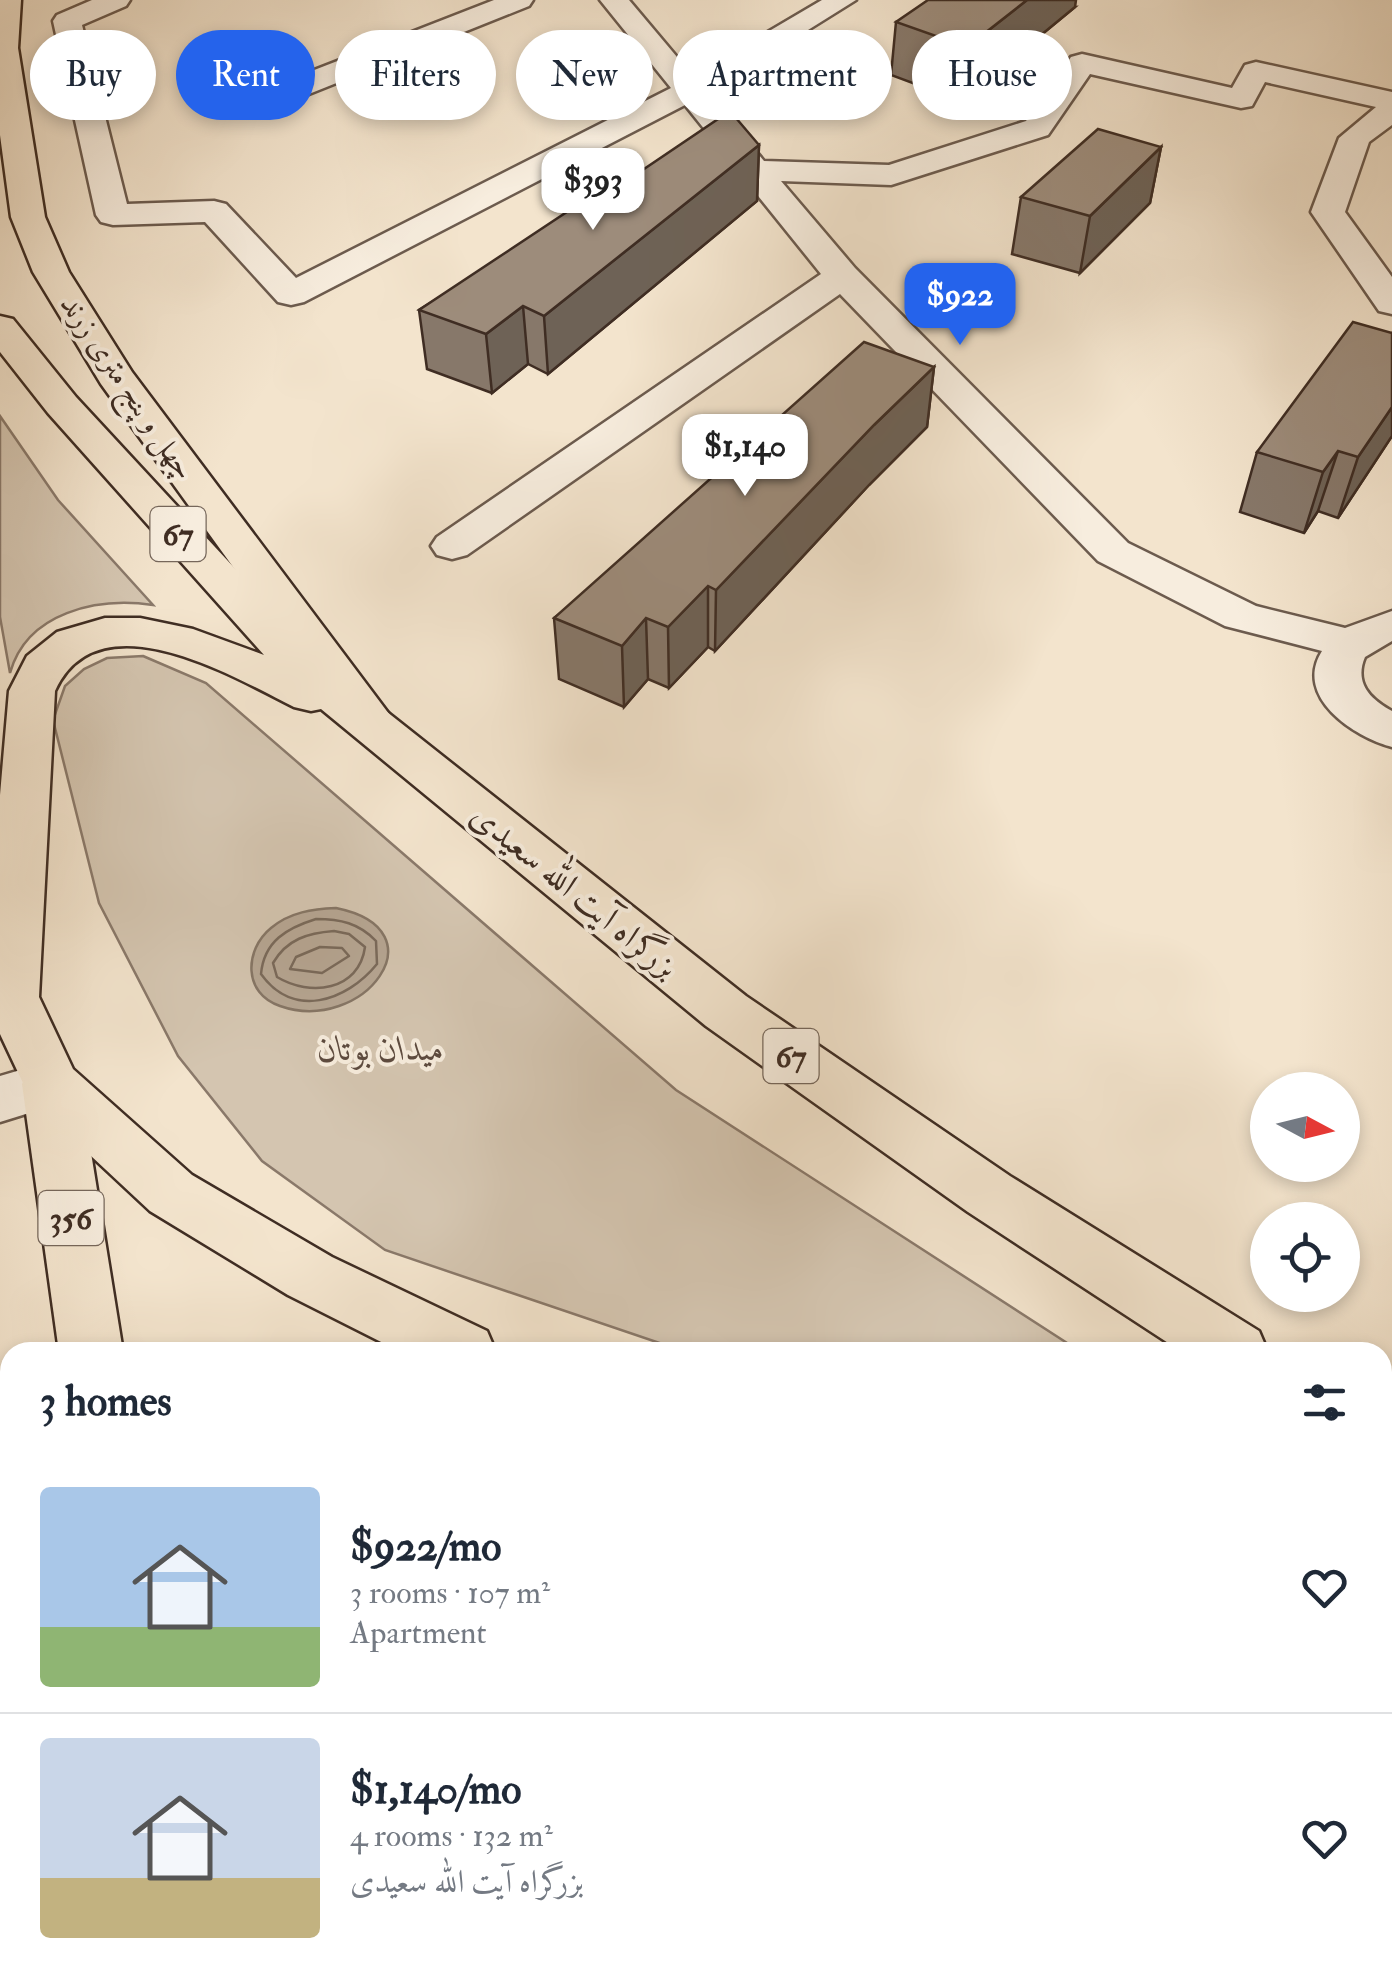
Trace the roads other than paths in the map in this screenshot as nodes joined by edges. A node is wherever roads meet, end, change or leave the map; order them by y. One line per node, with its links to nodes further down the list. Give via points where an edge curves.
1 (7, 0): 20 (main road, چهل و پنج متری زرند, via 4,48 28,217 50,272 115,376)
2 (116, 0): 9 (street, via 66,22 113,215 214,211 291,294)
3 (518, 0): 8 (street)
4 (614, 0): 7 (street)
5 (842, 0): 6 (street)
6 (792, 30)
7 (673, 72)
8 (315, 80)
9 (673, 99)
10 (1392, 101): 13 (street, via 1256,70 1242,100 1082,63 1037,128 891,174)
11 (1392, 110): 15 (street, via 1356,138 1328,212)
12 (713, 120): 13 (street)
13 (754, 170): 14 (street)
14 (842, 276): 17 (street); 19 (street, via 1113,552 1241,616)
15 (1392, 303)
16 (0, 327): 20 (main road, بزرگراه آیت الله سعیدی / 67, via 246,610 299,666)
17 (452, 546)
18 (1392, 626): 19 (street)
19 (1348, 643): 21 (street, via 1337,662 1348,703)
20 (372, 725): 22 (main road, via 170,636 120,630 76,640 46,664 32,691); 26 (main road, بزرگراه آیت الله سعیدی / 67, via 726,1011 989,1194)
21 (1392, 731)
22 (5, 974): 23 (main road)
23 (26, 1091): 24 (main road, 356); 25 (main road, via 171,1193 310,1276)
24 (89, 1342)
25 (444, 1342)
26 (1220, 1342)

